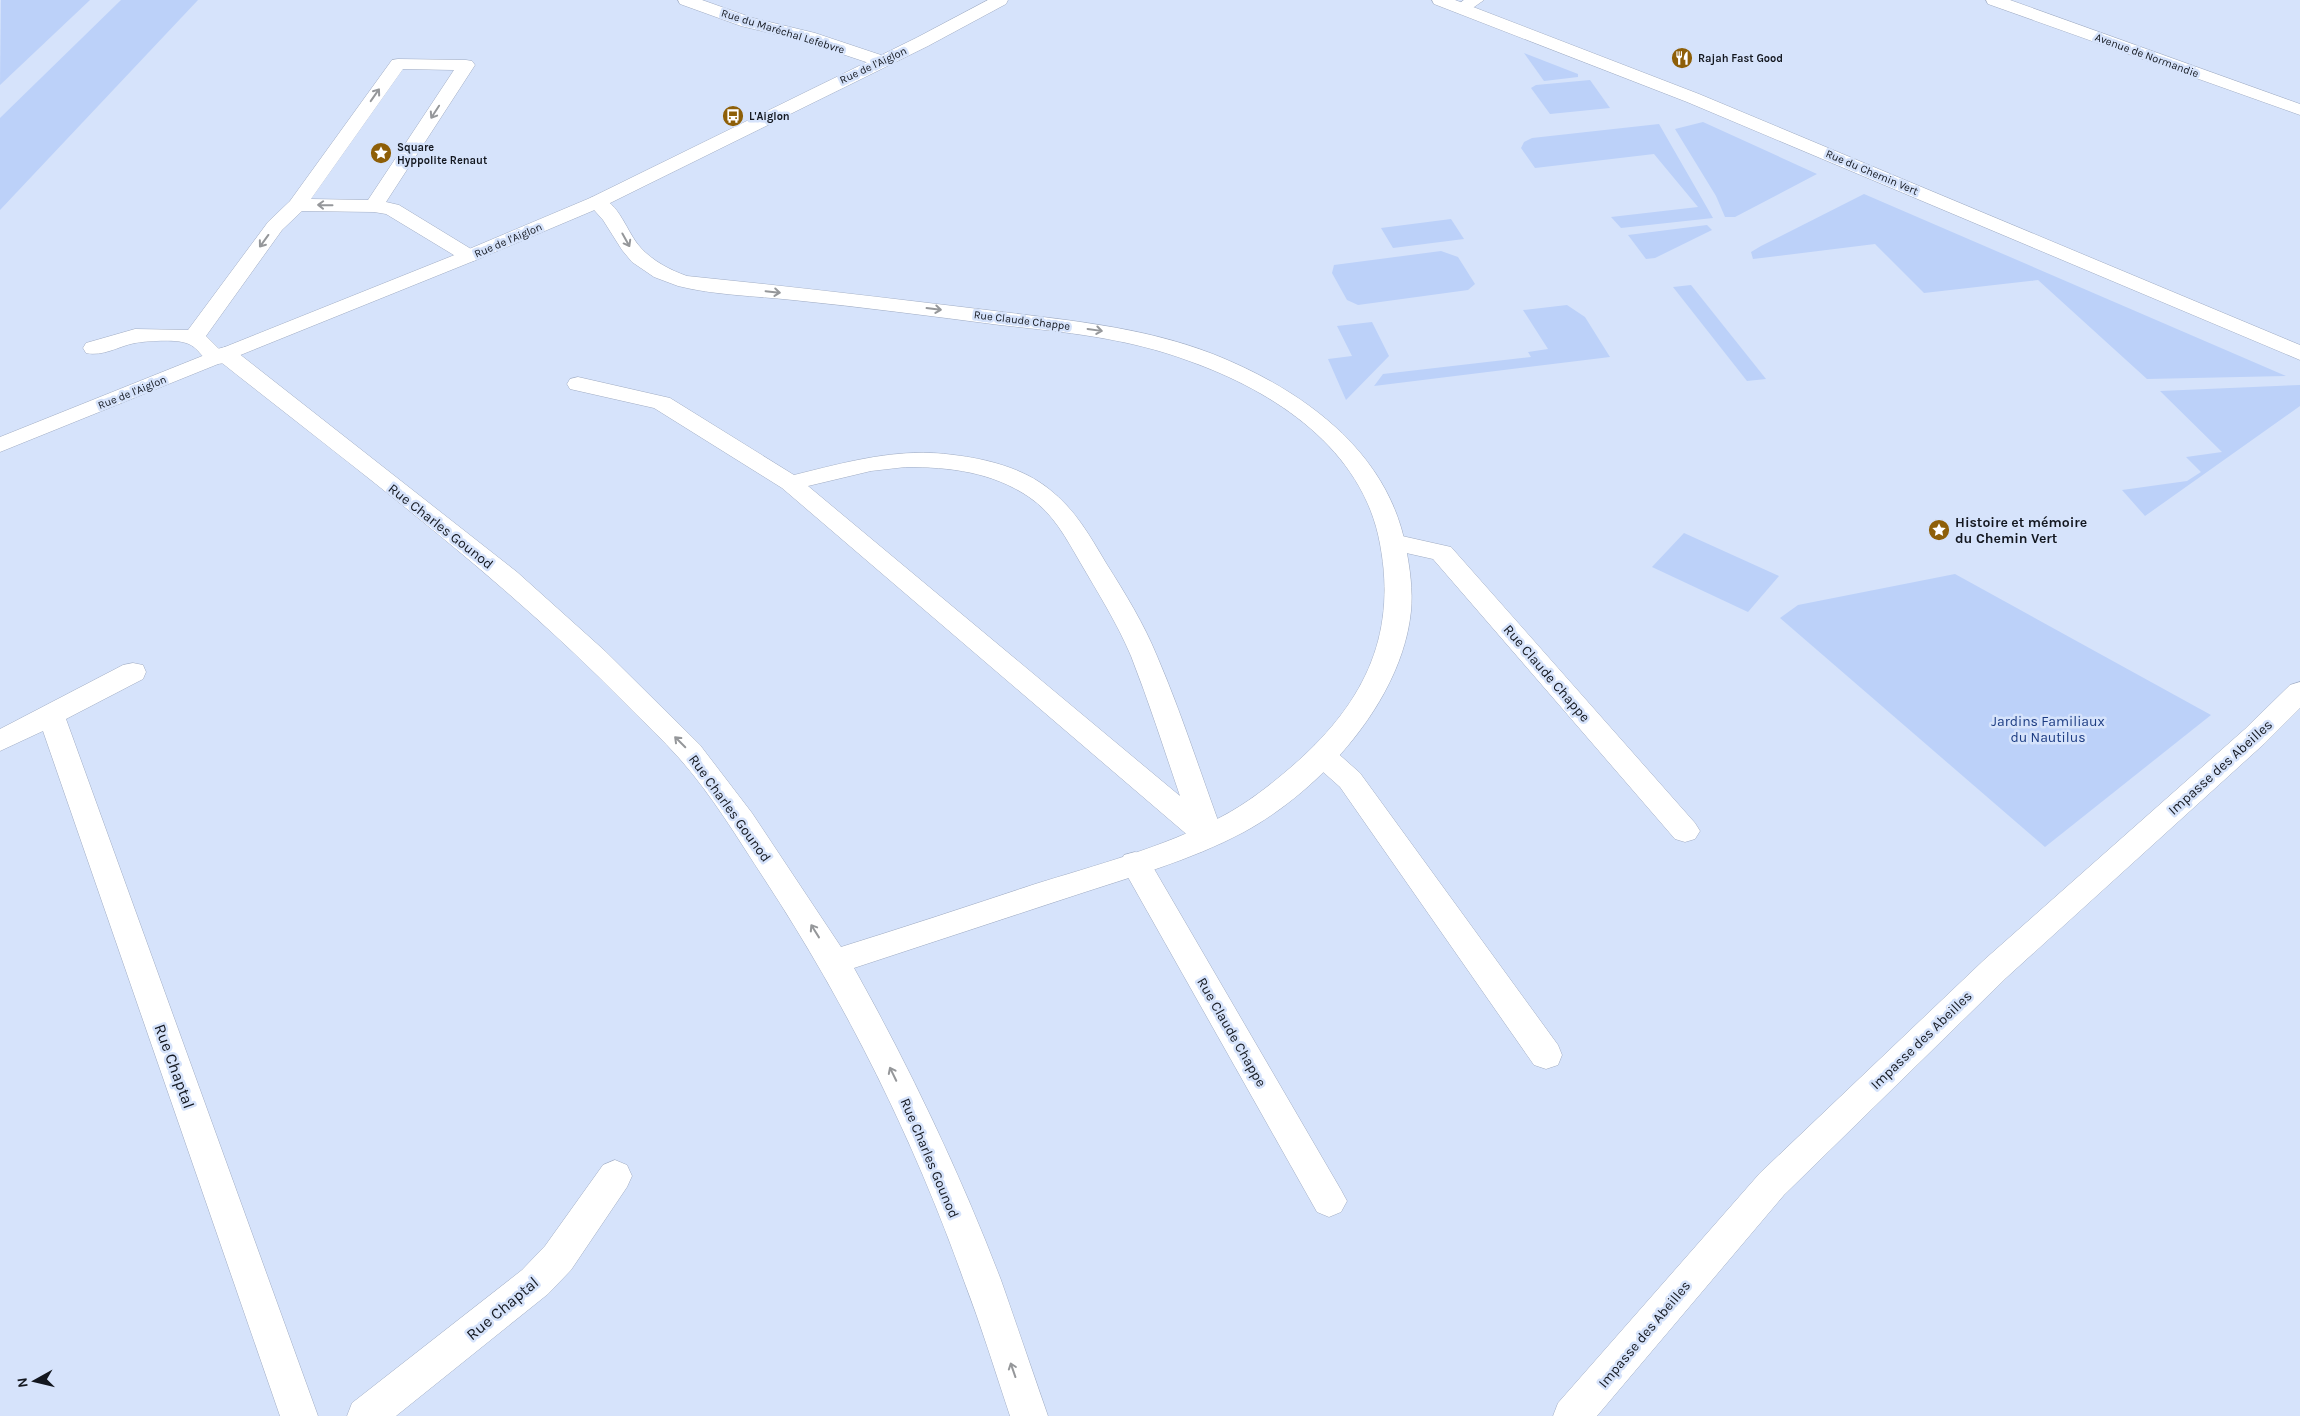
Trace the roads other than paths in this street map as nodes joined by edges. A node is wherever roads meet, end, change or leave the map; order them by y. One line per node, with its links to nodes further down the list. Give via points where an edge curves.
1 (686, 0): 6 (street, Rue du Maréchal Lefebvre, via 746,22 809,37)
2 (1000, 0): 6 (street, Rue de l'Aiglon)
3 (1440, 0): 5 (street, Rue du Chemin Vert)
4 (1999, 1): 7 (street, Avenue de Normandie)
5 (1469, 4): 14 (street, Rue du Chemin Vert)
6 (881, 61): 8 (street, Rue de l'Aiglon)
7 (2300, 110)
8 (597, 202): 11 (street, Rue de l'Aiglon); 19 (street, Rue Claude Chappe, one-way to 19, via 616,221 630,248 665,274 685,282 1098,330 1152,341 1225,367 1294,406 1317,423 1354,460 1379,500)
9 (297, 205): 10 (street, one-way to 9); 10 (street, one-way to 10, via 398,64 466,65); 12 (street, one-way to 12, via 275,226)
10 (374, 206): 11 (street, via 406,216)
11 (469, 256): 15 (street, Rue de l'Aiglon)
12 (194, 337): 13 (street, via 150,334 123,338); 15 (street, Rue Charles Gounod)
13 (94, 348)
14 (2300, 353)
15 (221, 356): 17 (street, Rue de l'Aiglon); 28 (street, Rue Charles Gounod, one-way to 15, via 742,821 690,752 602,663 508,578)
16 (578, 384): 18 (street, via 662,403)
17 (0, 445)
18 (790, 483): 26 (street); 26 (street, via 883,462 938,461 995,470 1020,479 1039,491 1073,527 1131,628)
19 (1393, 542): 24 (street, Rue Claude Chappe, via 1399,596 1392,647 1358,715); 25 (street, Rue Claude Chappe, via 1442,553)
20 (133, 672): 22 (street)
21 (2300, 692): 35 (street, Impasse des Abeilles, via 2248,743 1995,969 1772,1184)
22 (50, 715): 23 (street); 32 (street, Rue Chaptal)
23 (0, 741)
24 (1322, 756): 26 (street, Rue Claude Chappe, via 1263,805); 29 (street, via 1350,780)
25 (1685, 831)
26 (1208, 836): 27 (street, Rue Claude Chappe)
27 (1135, 863): 28 (street, Rue Claude Chappe); 31 (street, Rue Claude Chappe)
28 (834, 962): 34 (street, Rue Charles Gounod, one-way to 28, via 982,1279 937,1170 889,1065)
29 (1546, 1056)
30 (615, 1176): 33 (street, Rue Chaptal, via 558,1258 535,1282)
31 (1329, 1201)
32 (299, 1416)
33 (366, 1416)
34 (1029, 1416)
35 (1572, 1416)

